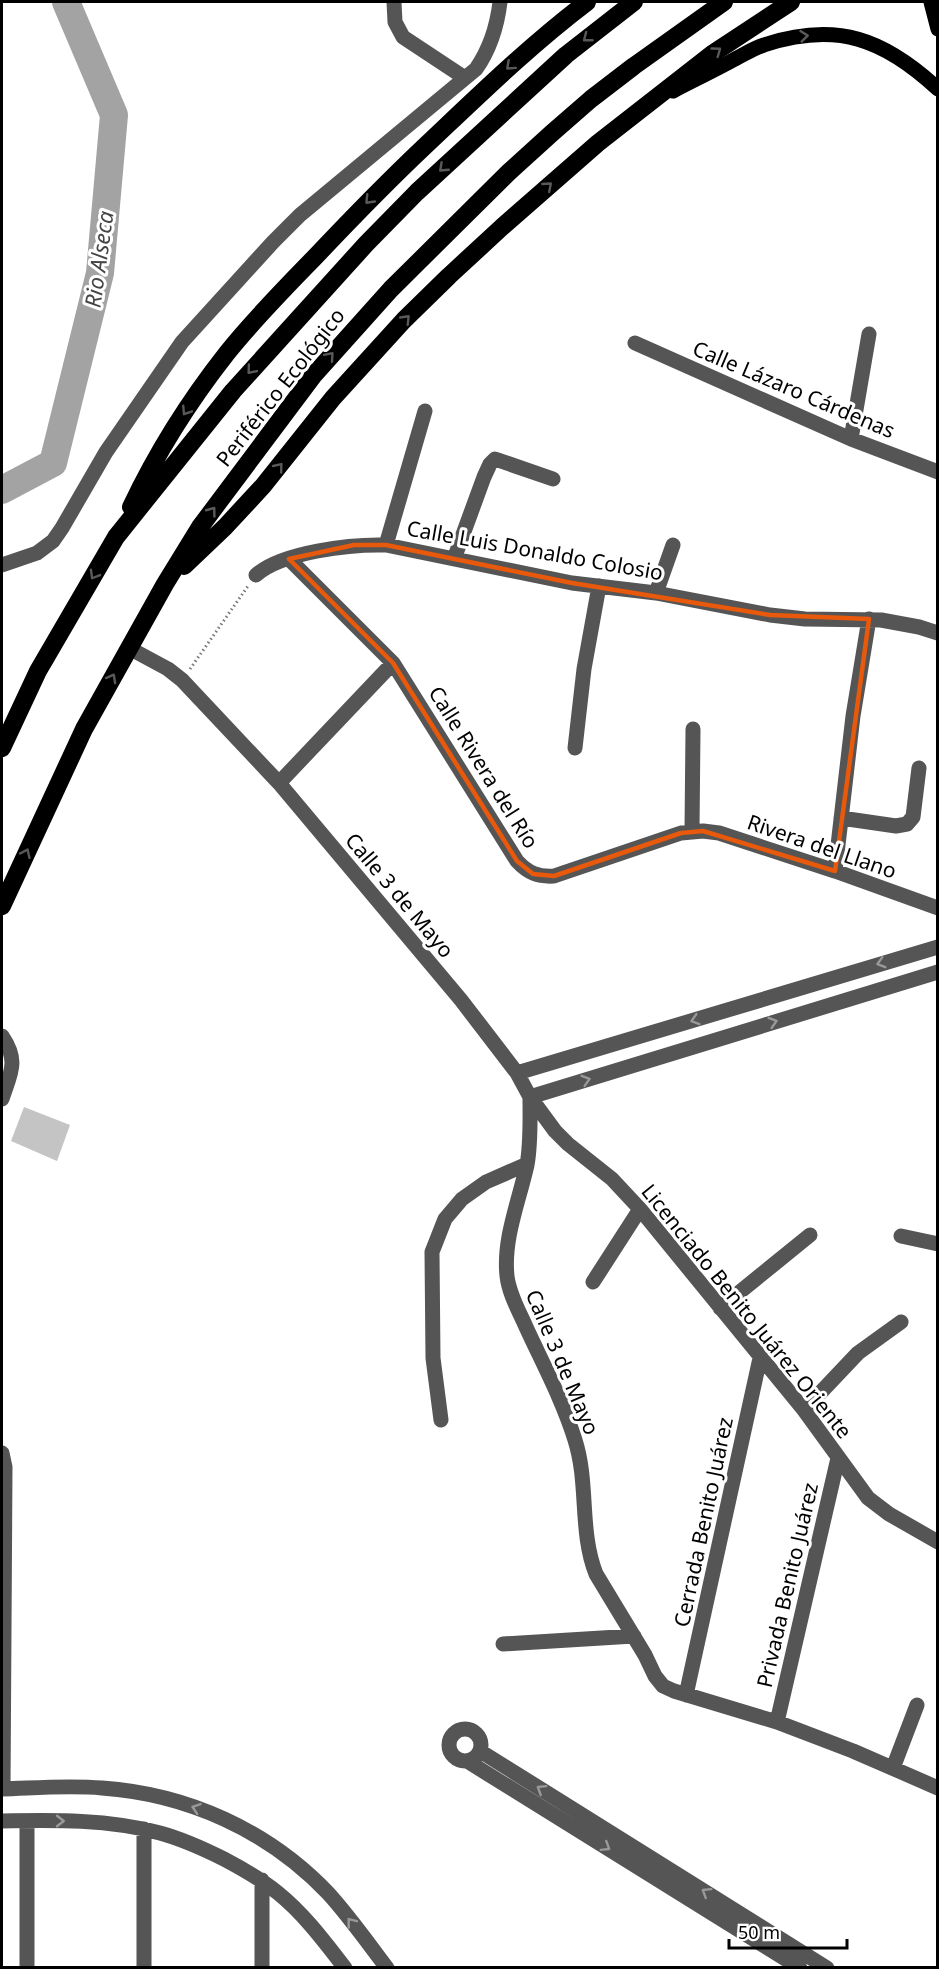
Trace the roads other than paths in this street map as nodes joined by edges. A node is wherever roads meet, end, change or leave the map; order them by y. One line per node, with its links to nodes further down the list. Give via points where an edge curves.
1 (394, 2): 9 (street, via 395,22 403,37)
2 (500, 2): 9 (street, via 494,37 486,55)
3 (587, 2): 18 (highway, one-way to 18, via 488,86 374,195 267,306 193,400 149,469)
4 (634, 2): 18 (highway, Periférico Ecológico, one-way to 18, via 566,55 366,244 233,391)
5 (724, 2): 25 (highway, Periférico Ecológico, one-way to 5, via 200,527 277,423 327,359 391,289 509,172 591,99)
6 (791, 2): 11 (highway, one-way to 6, via 712,54)
7 (930, 2): 8 (main road)
8 (938, 29)
9 (465, 78): 23 (street, via 300,214 258,258 182,342 105,452 53,541 37,553)
10 (938, 89): 11 (main road, one-way to 10, via 762,45 824,34 878,45 901,58)
11 (654, 100): 25 (highway, one-way to 11, via 263,486 333,398 419,305 510,219)
12 (869, 334): 15 (street)
13 (635, 343): 15 (street, Calle Lázaro Cárdenas)
14 (426, 411): 19 (street)
15 (851, 439): 16 (street, Calle Lázaro Cárdenas)
16 (938, 472)
17 (553, 479): 22 (street, via 495,459 484,477)
18 (116, 537): 33 (highway, Periférico Ecológico, one-way to 33, via 38,671)
19 (386, 545): 21 (street, Calle Luis Donaldo Colosio, via 347,546); 22 (street, Calle Luis Donaldo Colosio)
20 (674, 545): 27 (street)
21 (289, 559): 24 (street, Calle Luis Donaldo Colosio); 31 (street, Calle Rivera del Río)
22 (454, 559): 26 (street, Calle Luis Donaldo Colosio)
23 (2, 565)
24 (256, 575)
25 (165, 584): 30 (highway, Periférico Ecológico)
26 (599, 586): 27 (street, Calle Luis Donaldo Colosio); 34 (street)
27 (656, 593): 28 (street, Calle Luis Donaldo Colosio, via 787,617)
28 (869, 619): 29 (street, Calle Luis Donaldo Colosio); 37 (street)
29 (938, 633)
30 (129, 648): 36 (street, Calle 3 de Mayo, via 182,680); 40 (highway, Periférico Ecológico, one-way to 30, via 84,729)
31 (393, 663): 36 (street); 38 (street, Calle Rivera del Río, via 525,869 554,876)
32 (693, 729): 38 (street)
33 (2, 748)
34 (575, 748)
35 (919, 768): 37 (street, via 913,817 907,824)
36 (279, 783): 49 (street, Calle 3 de Mayo, via 461,1000)
37 (841, 818): 39 (street)
38 (692, 831): 39 (street, Rivera del Llano, via 719,833)
39 (835, 871): 41 (street, Rivera del Llano)
40 (2, 906)
41 (938, 908)
42 (938, 947): 44 (street, one-way to 44)
43 (938, 972): 45 (street)
44 (827, 979): 45 (street); 46 (street, one-way to 46)
45 (833, 1004): 48 (street, one-way to 45)
46 (654, 1032): 48 (street); 49 (street)
47 (2, 1036): 51 (street, via 13,1065)
48 (662, 1056): 50 (street, one-way to 48)
49 (517, 1073): 50 (street, Calle 3 de Mayo)
50 (530, 1097): 52 (street, Calle 3 de Mayo); 53 (street, Licenciado Benito Juárez Oriente, via 561,1138 612,1179)
51 (2, 1099)
52 (527, 1164): 62 (street, via 486,1182 462,1199 445,1219 432,1252 434,1358); 66 (street, Calle 3 de Mayo, via 511,1233 507,1277 575,1442 592,1563)
53 (640, 1209): 57 (street); 58 (street, Licenciado Benito Juárez Oriente)
54 (810, 1235): 58 (street)
55 (901, 1236): 56 (street)
56 (938, 1244)
57 (593, 1282)
58 (720, 1308): 60 (street, Licenciado Benito Juárez Oriente)
59 (901, 1322): 61 (street, via 858,1353)
60 (760, 1358): 61 (street, Licenciado Benito Juárez Oriente); 68 (street, Cerrada Benito Juárez)
61 (804, 1410): 64 (street, Licenciado Benito Juárez Oriente)
62 (441, 1420)
63 (2, 1453): 75 (street)
64 (838, 1458): 65 (street, Licenciado Benito Juárez Oriente, via 877,1507); 70 (street, Privada Benito Juárez)
65 (938, 1542)
66 (634, 1636): 67 (street); 68 (street, Calle 3 de Mayo, via 659,1681)
67 (503, 1644)
68 (686, 1695): 70 (street, Calle 3 de Mayo)
69 (917, 1705): 73 (street)
70 (777, 1722): 73 (street, Calle 3 de Mayo)
71 (480, 1751): 72 (street); 72 (street, via 477,1735 466,1730 455,1733 450,1751); 86 (street, one-way to 71)
72 (467, 1761): 85 (street, one-way to 85)
73 (893, 1768): 74 (street, Calle 3 de Mayo)
74 (938, 1788)
75 (2, 1789): 84 (street, one-way to 75, via 328,1894 301,1867 250,1832 215,1815 176,1801 122,1790)
76 (2, 1821): 77 (street)
77 (27, 1821): 78 (street, one-way to 78, via 81,1821); 80 (street)
78 (144, 1829): 79 (street, via 207,1851); 81 (street)
79 (262, 1880): 82 (street); 83 (street, via 310,1924)
80 (27, 1968)
81 (144, 1968)
82 (262, 1968)
83 (345, 1968)
84 (387, 1968)
85 (800, 1968)
86 (827, 1968)

